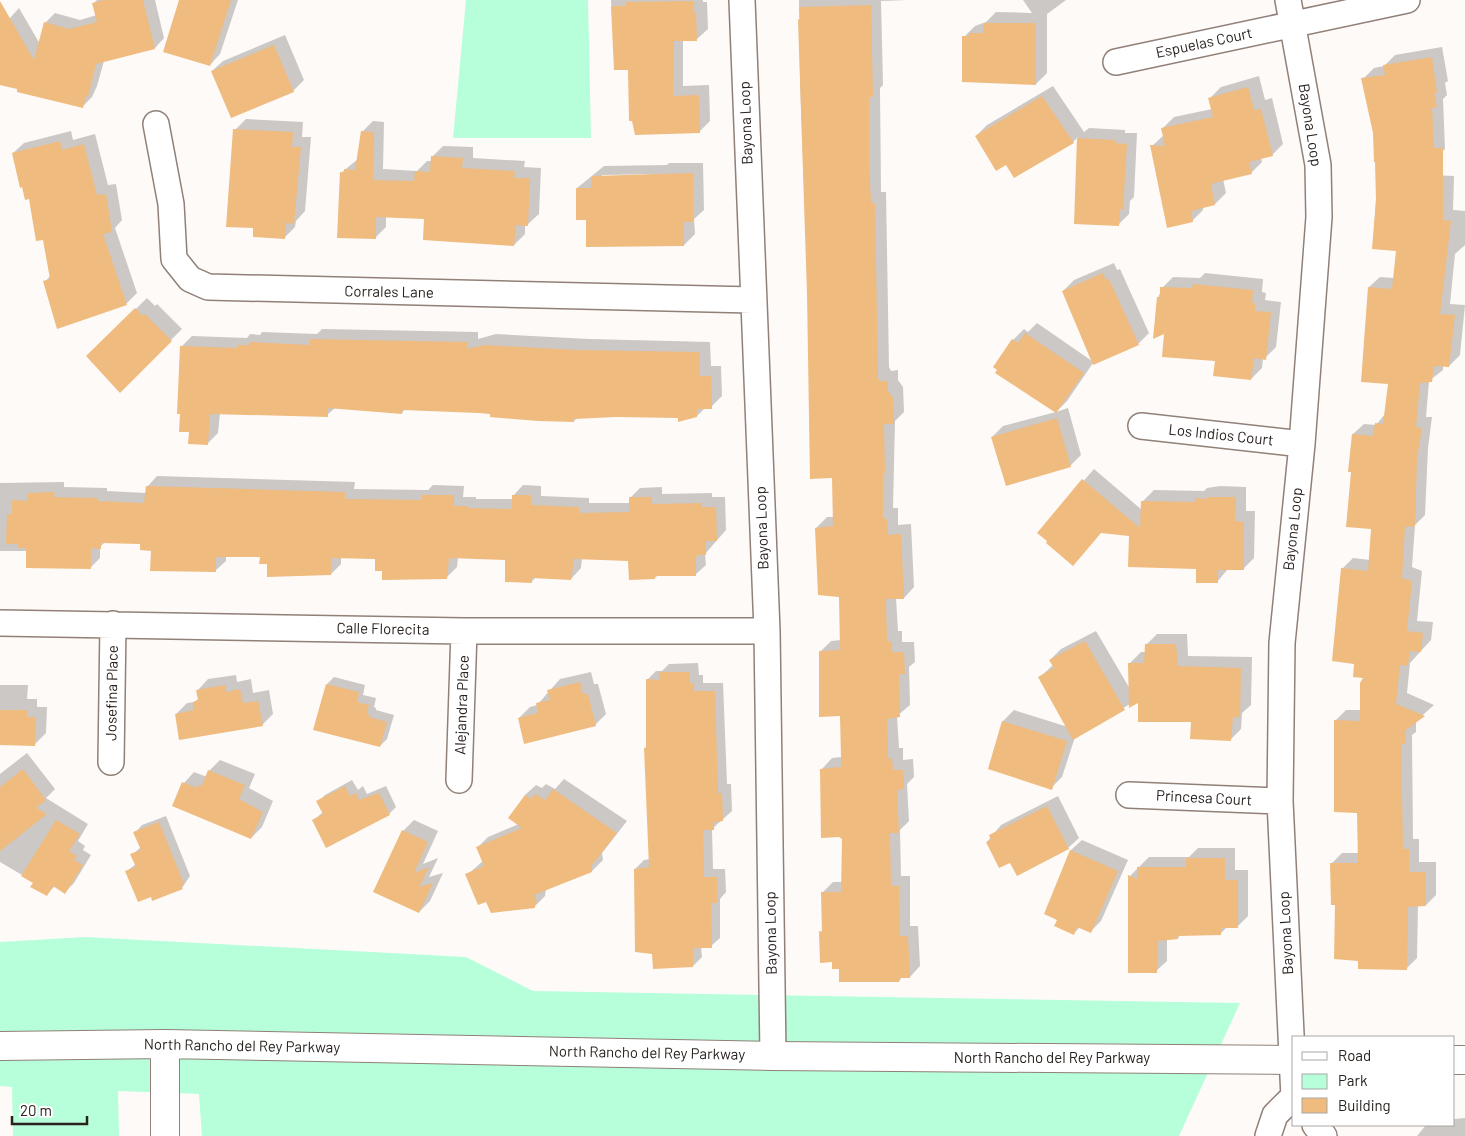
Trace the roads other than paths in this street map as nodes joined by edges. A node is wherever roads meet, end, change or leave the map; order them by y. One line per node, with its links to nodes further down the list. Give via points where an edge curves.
1 (742, 0): 6 (street, Bayona Loop)
2 (1407, 0): 3 (street, Espuelas Court)
3 (1290, 12): 4 (street, Espuelas Court); 8 (street, Bayona Loop, via 1318,165 1319,217)
4 (1116, 62)
5 (156, 124): 6 (street, Corrales Lane, via 171,204 174,259 190,279 208,287)
6 (752, 300): 12 (street, Bayona Loop)
7 (1141, 426): 8 (street, Los Indios Court)
8 (1302, 444): 16 (street, Bayona Loop, via 1282,644)
9 (0, 623): 10 (street, Calle Florecita)
10 (113, 624): 11 (street, Calle Florecita); 13 (street, Josefina Place)
11 (464, 631): 12 (street, Calle Florecita); 14 (street, Alejandra Place)
12 (767, 631): 20 (street, Bayona Loop)
13 (111, 762)
14 (459, 780)
15 (1129, 794): 16 (street, Princesa Court)
16 (1280, 801): 17 (street, Bayona Loop)
17 (1292, 1040)
18 (165, 1044): 19 (street, North Rancho del Rey Parkway); 20 (street, North Rancho del Rey Parkway); 24 (street)
19 (0, 1046)
20 (773, 1056): 21 (street, North Rancho del Rey Parkway)
21 (1292, 1060)
22 (1292, 1098): 25 (street, via 1275,1114)
23 (1316, 1126): 26 (street)
24 (165, 1136)
25 (1268, 1136)
26 (1324, 1136)

